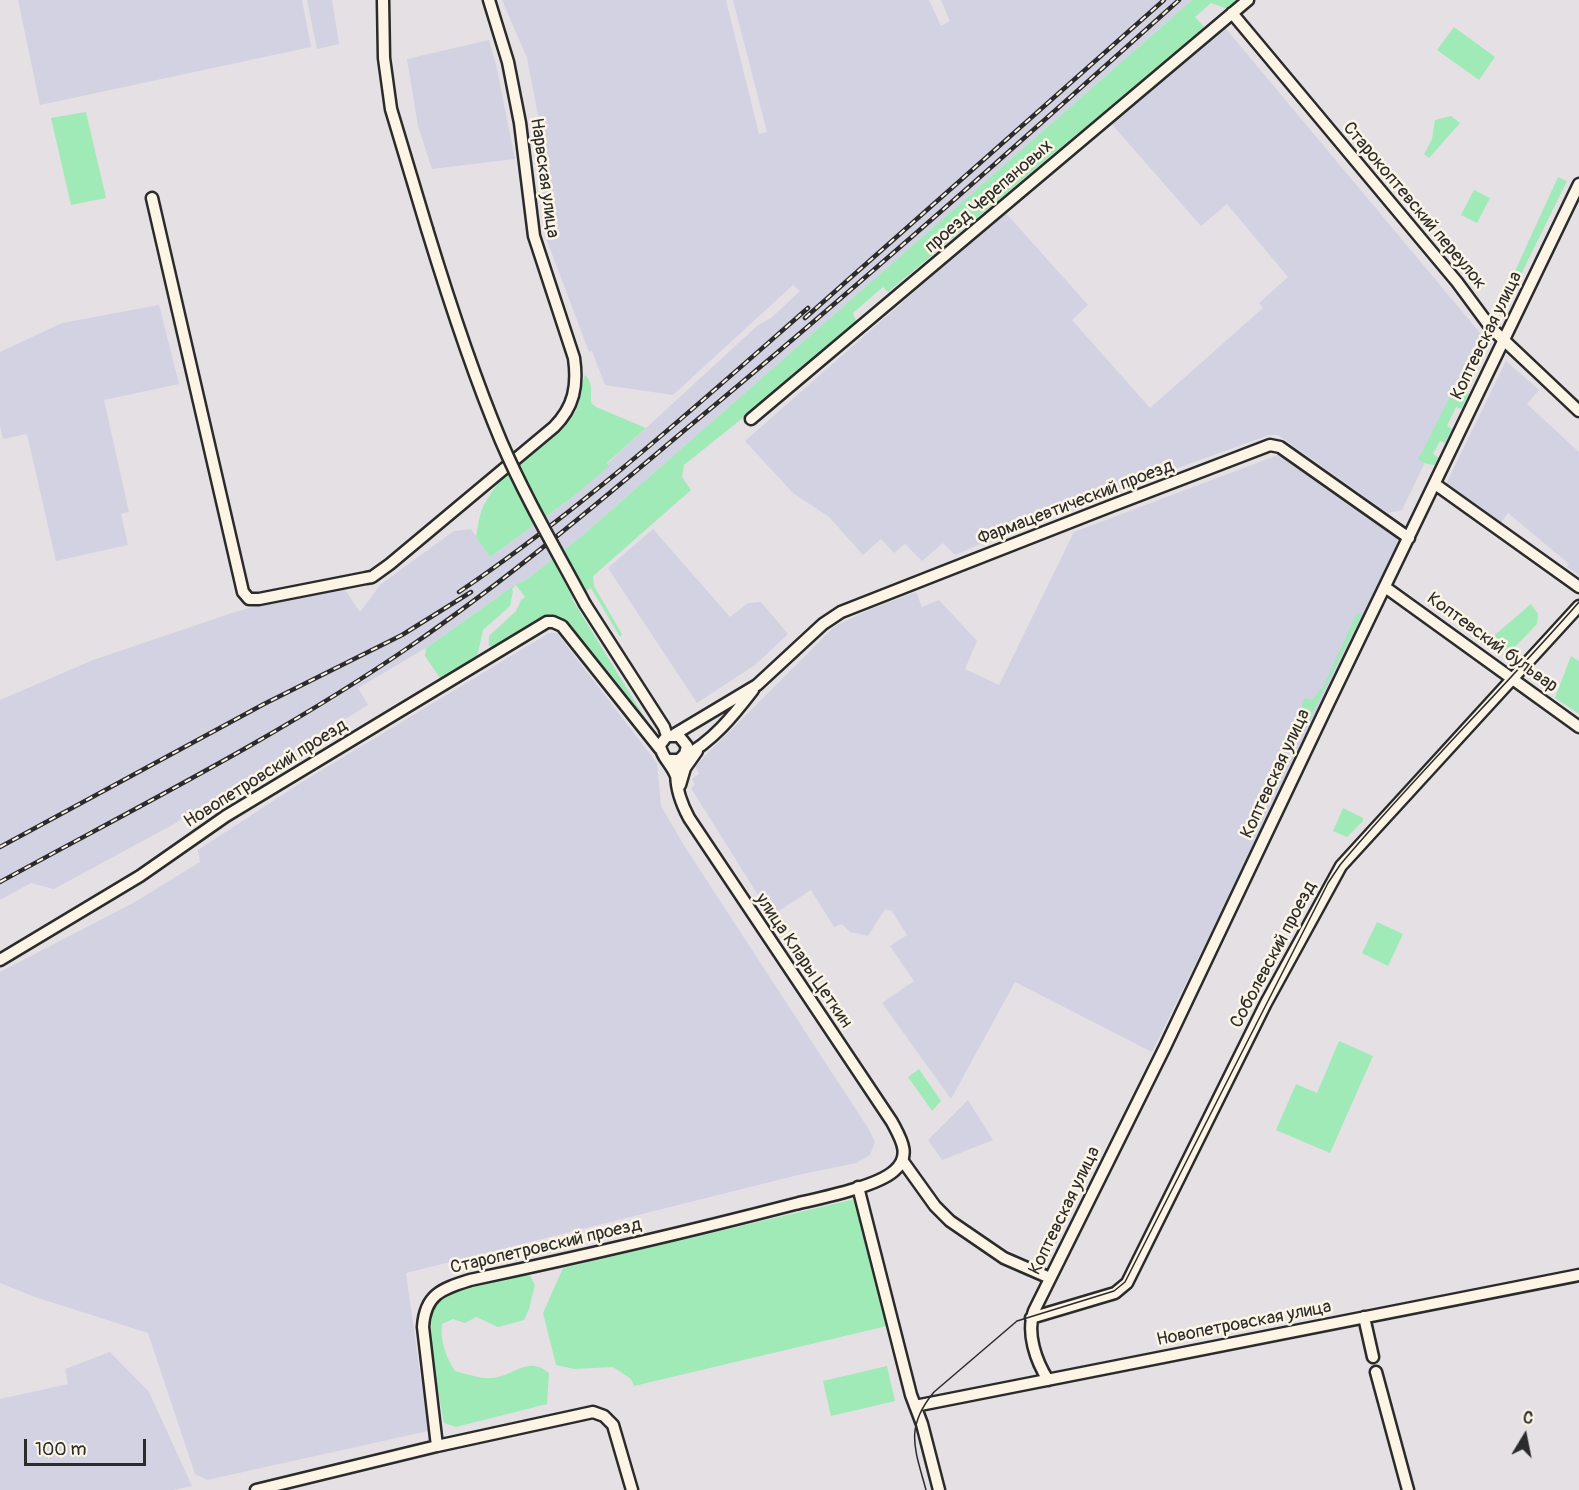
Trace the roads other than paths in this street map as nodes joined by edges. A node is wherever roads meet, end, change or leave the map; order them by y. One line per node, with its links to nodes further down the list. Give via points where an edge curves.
1 (383, 0): 18 (street, bridge, via 384,58 391,109 456,324 502,444 585,604)
2 (489, 0): 6 (street, Нарвская улица, via 508,62 520,123 534,236 574,358 574,394 564,417 390,564 366,578 259,599 249,598 243,592)
3 (1248, 0): 4 (street, проезд Черепановых)
4 (1232, 13): 7 (street, Старокоптевский переулок); 9 (street, проезд Черепановых)
5 (1579, 184): 7 (street, Коптевская улица)
6 (152, 198)
7 (1504, 340): 8 (street, Старокоптевский переулок); 10 (street, Коптевская улица)
8 (1579, 411)
9 (752, 419)
10 (1435, 484): 11 (street, Коптевская улица); 13 (street)
11 (1409, 538): 12 (street, Коптевская улица); 16 (street, Фармацевтический проезд, via 1280,447 1270,445 841,612)
12 (1385, 587): 15 (street, Коптевский бульвар); 29 (street, Коптевская улица)
13 (1579, 587)
14 (1579, 606): 15 (street, Соболевский проезд)
15 (1514, 678): 17 (street, Коптевский бульвар); 31 (street, Соболевский проезд, via 1341,866 1266,1003 1127,1283 1115,1293)
16 (757, 685): 18 (street, Фармацевтический проезд); 19 (street, Фармацевтический проезд)
17 (1579, 727)
18 (671, 735): 20 (street, via 661,741); 21 (street, via 683,738 687,746)
19 (699, 749): 21 (street, Фармацевтический проезд); 24 (street, Фармацевтический проезд, via 685,768)
20 (660, 750): 22 (street); 25 (street, Новопетровский проезд, via 562,626 547,622 225,816 140,876)
21 (681, 758): 22 (street); 23 (street, улица Клары Цеткин)
22 (667, 759): 23 (street, улица Клары Цеткин)
23 (677, 779): 24 (street, улица Клары Цеткин)
24 (679, 794): 26 (street, улица Клары Цеткин, via 700,836 892,1122 904,1147)
25 (0, 960)
26 (902, 1160): 27 (street, via 885,1177); 29 (street, улица Клары Цеткин, via 950,1221 1004,1258)
27 (858, 1187): 35 (street); 36 (street, Старопетровский проезд, via 447,1288 434,1296 424,1315 423,1327)
28 (1579, 1275): 30 (street, Новопетровская улица)
29 (1050, 1278): 31 (street, Коптевская улица)
30 (1364, 1317): 32 (street); 34 (street, Новопетровская улица)
31 (1031, 1318): 34 (street, via 1032,1339)
32 (1373, 1357)
33 (1376, 1372): 40 (street)
34 (1048, 1380): 35 (street, Новопетровская улица)
35 (915, 1406): 39 (street)
36 (437, 1446): 37 (street); 38 (street, via 593,1412 613,1425)
37 (256, 1490)
38 (632, 1490)
39 (939, 1490)
40 (1407, 1490)

